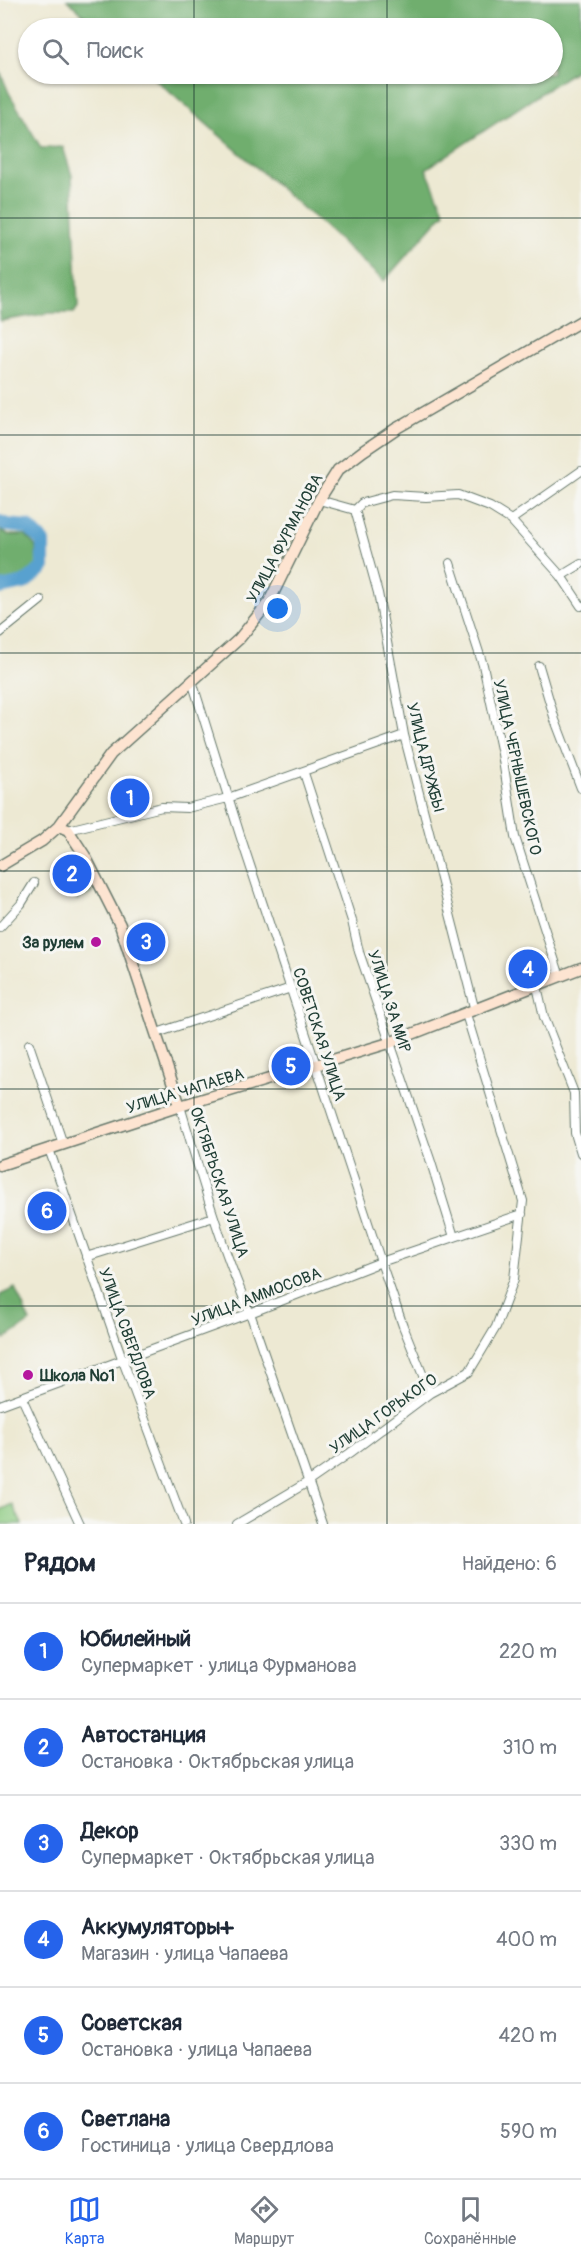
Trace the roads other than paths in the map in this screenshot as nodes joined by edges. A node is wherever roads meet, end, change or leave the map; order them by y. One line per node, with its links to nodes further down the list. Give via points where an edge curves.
1 (581, 321): 3 (main road, УЛИЦА ФУРМАНОВА, via 363,451 338,470)
2 (581, 471): 5 (street)
3 (319, 500): 4 (street); 13 (main road, УЛИЦА ФУРМАНОВА, via 269,602 239,639)
4 (355, 510): 5 (street, via 362,503 392,495 458,495); 14 (street, УЛИЦА ДРУЖБЫ, via 378,593)
5 (511, 520): 8 (street)
6 (450, 562): 23 (street, УЛИЦА ЧЕРНЫШЕВСКОГО, via 483,665 516,837)
7 (581, 564): 8 (street)
8 (561, 576): 10 (street)
9 (41, 600): 11 (street)
10 (581, 606)
11 (0, 633)
12 (539, 666): 16 (street)
13 (192, 681): 17 (street, СОВЕТСКАЯ УЛИЦА); 18 (main road, УЛИЦА ФУРМАНОВА, via 111,754)
14 (404, 735): 15 (street); 26 (street, УЛИЦА ДРУЖБЫ)
15 (303, 773): 17 (street); 28 (street, УЛИЦА ЗА МИР)
16 (581, 788)
17 (228, 798): 18 (street); 25 (street, СОВЕТСКАЯ УЛИЦА)
18 (63, 828): 19 (main road, УЛИЦА ФУРМАНОВА); 27 (main road, ОКТЯБРЬСКАЯ УЛИЦА, via 84,856 120,925)
19 (0, 866)
20 (34, 883): 21 (street)
21 (0, 927)
22 (581, 968): 23 (main road, УЛИЦА ЧАПАЕВА)
23 (560, 977): 24 (main road, УЛИЦА ЧАПАЕВА)
24 (537, 986): 26 (main road, УЛИЦА ЧАПАЕВА); 34 (street, via 544,1017 574,1093 575,1133)
25 (291, 988): 27 (street); 30 (street, СОВЕТСКАЯ УЛИЦА)
26 (470, 1012): 28 (main road, УЛИЦА ЧАПАЕВА); 36 (street, УЛИЦА ГОРЬКОГО, via 523,1201)
27 (157, 1033): 31 (main road, ОКТЯБРЬСКАЯ УЛИЦА)
28 (389, 1043): 30 (main road, УЛИЦА ЧАПАЕВА); 38 (street, УЛИЦА ЗА МИР)
29 (29, 1044): 32 (street)
30 (316, 1065): 31 (main road, УЛИЦА ЧАПАЕВА); 40 (street, СОВЕТСКАЯ УЛИЦА)
31 (180, 1106): 32 (main road, УЛИЦА ЧАПАЕВА); 37 (street, ОКТЯБРЬСКАЯ УЛИЦА)
32 (63, 1144): 33 (main road, УЛИЦА ЧАПАЕВА)
33 (49, 1149): 35 (main road, УЛИЦА ЧАПАЕВА); 39 (street, УЛИЦА СВЕРДЛОВА)
34 (581, 1153)
35 (0, 1165)
36 (522, 1214): 38 (street, УЛИЦА АММОСОВА); 43 (street, УЛИЦА ГОРЬКОГО, via 514,1279 496,1327 469,1372)
37 (214, 1217): 39 (street); 41 (street, ОКТЯБРЬСКАЯ УЛИЦА)
38 (454, 1237): 40 (street, УЛИЦА АММОСОВА)
39 (86, 1257): 42 (street, УЛИЦА СВЕРДЛОВА)
40 (381, 1263): 41 (street, УЛИЦА АММОСОВА); 43 (street, СОВЕТСКАЯ УЛИЦА)
41 (250, 1313): 42 (street, УЛИЦА АММОСОВА); 46 (street, ОКТЯБРЬСКАЯ УЛИЦА)
42 (123, 1361): 44 (street, УЛИЦА АММОСОВА); 48 (street, УЛИЦА СВЕРДЛОВА)
43 (430, 1393): 46 (street, УЛИЦА ГОРЬКОГО)
44 (22, 1398): 45 (street, УЛИЦА АММОСОВА); 47 (street)
45 (0, 1405)
46 (308, 1482): 49 (street, УЛИЦА ГОРЬКОГО); 50 (street, ОКТЯБРЬСКАЯ УЛИЦА)
47 (81, 1524)
48 (184, 1524)
49 (237, 1524)
50 (323, 1524)

